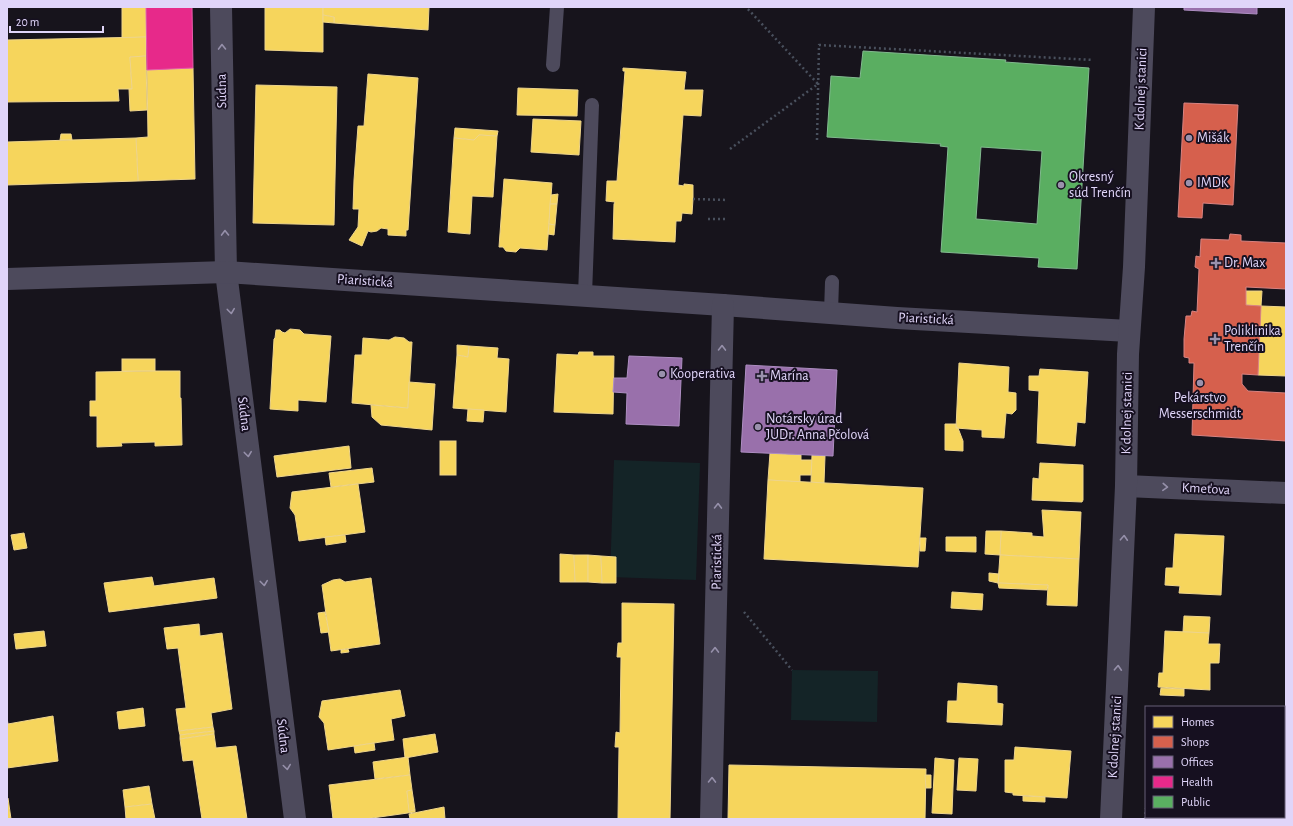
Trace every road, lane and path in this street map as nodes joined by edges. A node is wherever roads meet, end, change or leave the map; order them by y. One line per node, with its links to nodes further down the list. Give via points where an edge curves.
1 (221, 7): 15 (street, Súdna, one-way to 1)
2 (557, 7): 6 (lane)
3 (746, 7): 7 (path)
4 (1144, 7): 21 (street, K dolnej stanici)
5 (1093, 60): 7 (path, via 819,45)
6 (553, 65)
7 (818, 84): 9 (path); 10 (path)
8 (592, 105): 18 (lane)
9 (817, 140)
10 (730, 149)
11 (693, 198): 12 (path)
12 (728, 200)
13 (708, 219): 14 (path)
14 (727, 219)
15 (226, 272): 16 (street, Piaristická); 18 (street, Piaristická); 26 (street, Súdna, one-way to 26)
16 (7, 279)
17 (832, 282): 20 (lane)
18 (585, 296): 19 (street, Piaristická)
19 (723, 305): 20 (street, Piaristická); 27 (street, Piaristická, one-way to 19)
20 (831, 312): 21 (street, Piaristická)
21 (1129, 331): 22 (street, K dolnej stanici)
22 (1126, 486): 23 (street, Kmeťova, one-way to 23); 28 (street, K dolnej stanici, one-way to 22)
23 (1286, 493)
24 (741, 608): 25 (path)
25 (792, 670)
26 (295, 819)
27 (711, 819)
28 (1111, 819)

